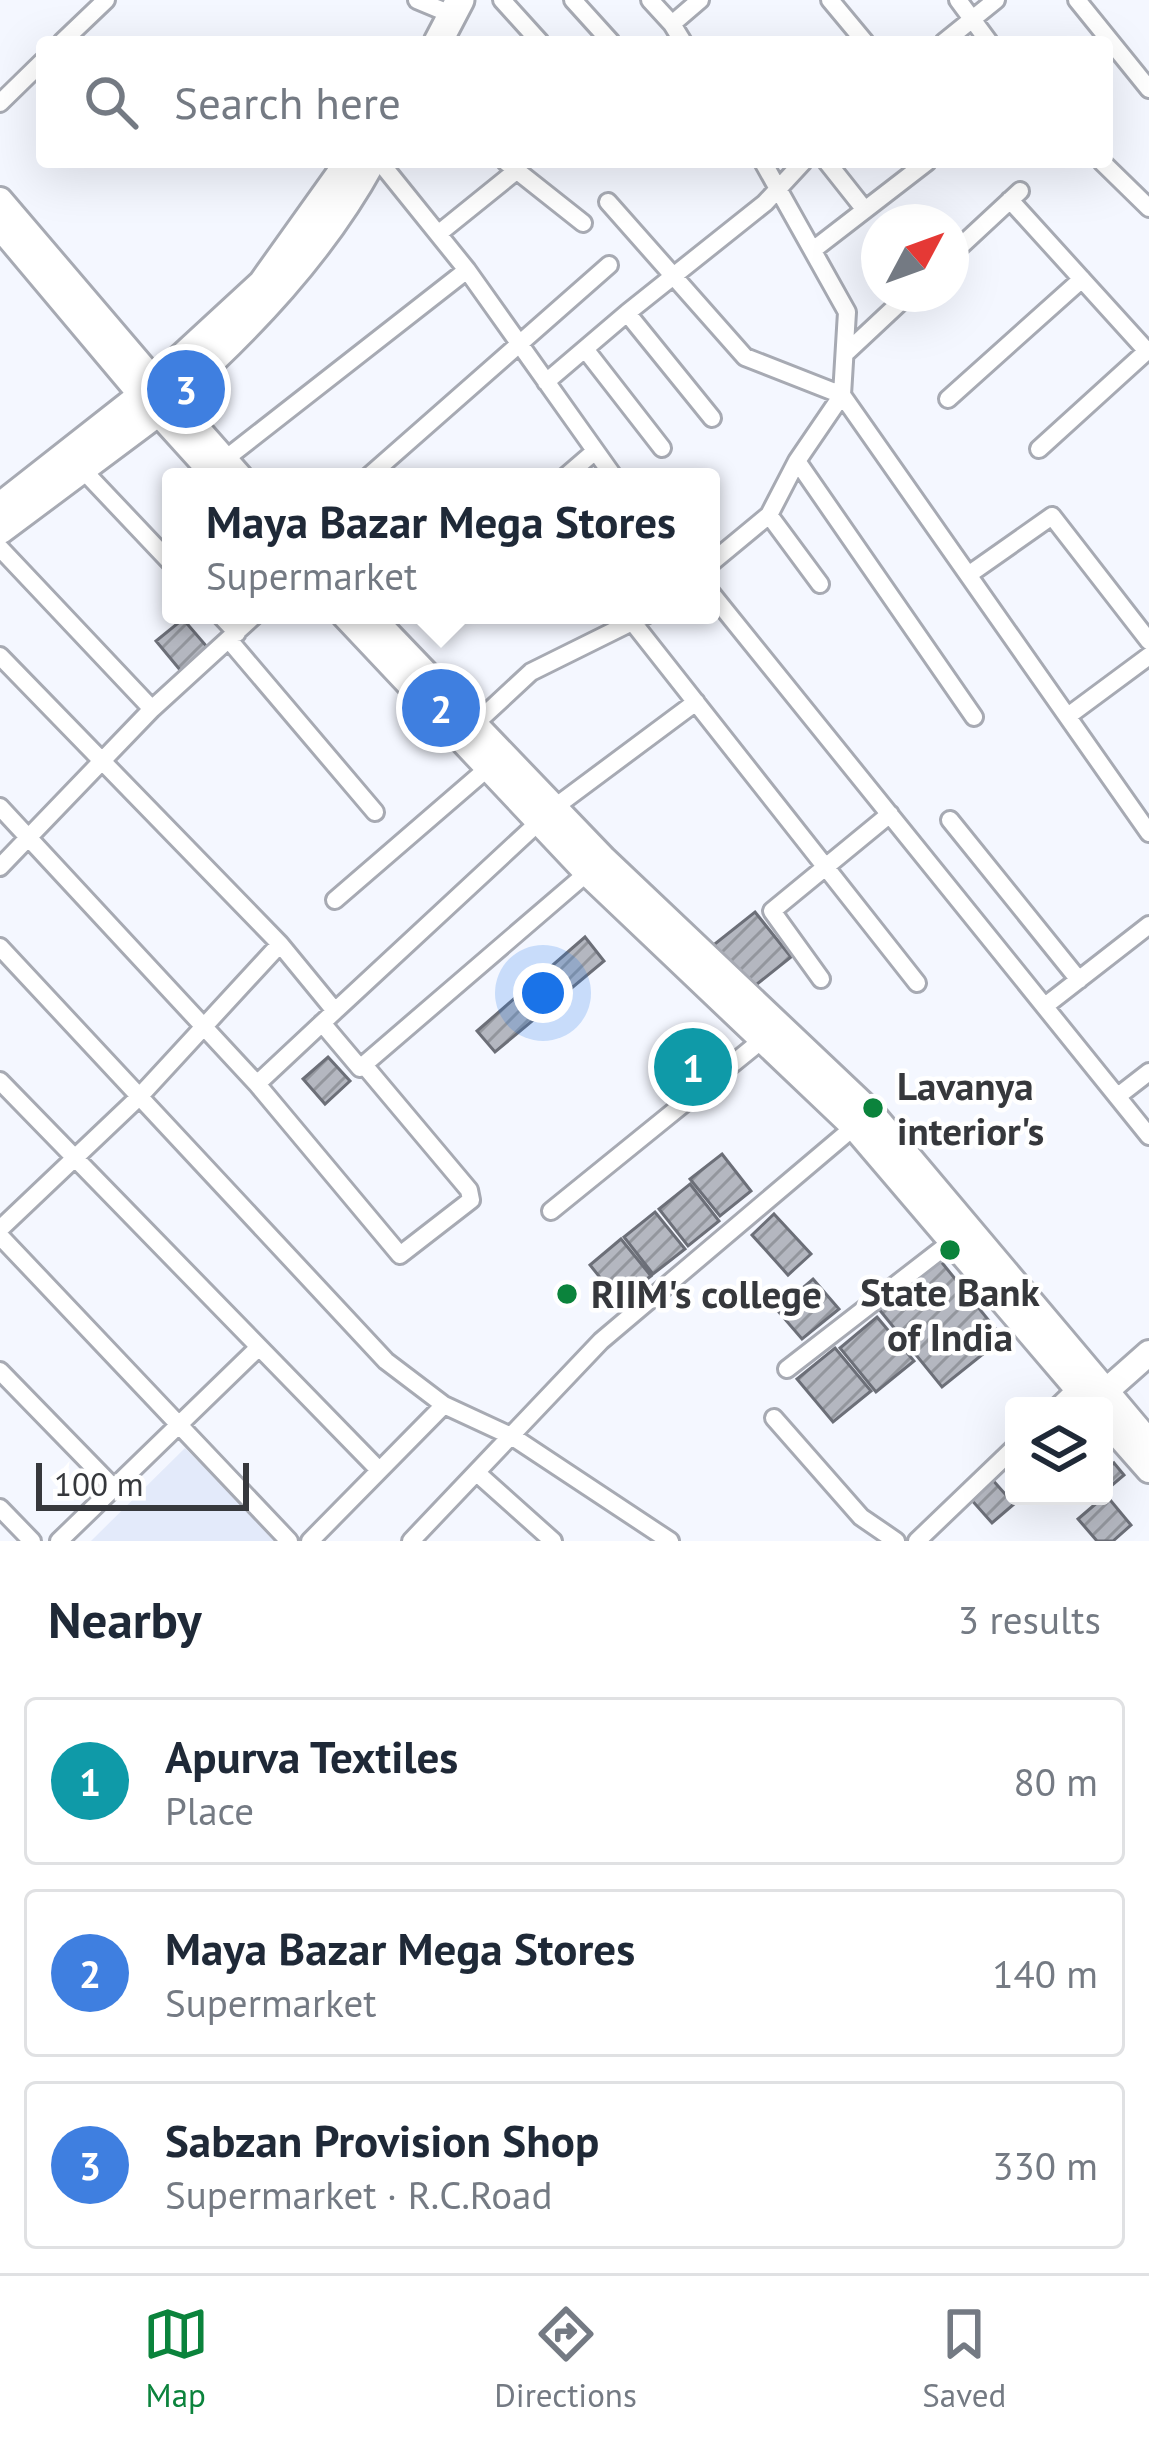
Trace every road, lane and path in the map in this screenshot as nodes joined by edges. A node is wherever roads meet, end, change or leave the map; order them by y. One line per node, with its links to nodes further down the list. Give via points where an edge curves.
1 (106, 0): 13 (street)
2 (502, 0): 16 (street)
3 (573, 0): 17 (street)
4 (650, 0): 12 (street)
5 (700, 0): 12 (street)
6 (830, 0): 19 (street)
7 (958, 0): 11 (street)
8 (996, 0): 11 (street)
9 (1077, 0): 22 (street)
10 (441, 2): 14 (main road); 15 (main road)
11 (971, 20): 20 (street); 21 (street)
12 (672, 24): 18 (street)
13 (68, 36)
14 (427, 36)
15 (438, 36)
16 (535, 36)
17 (606, 36)
18 (679, 36)
19 (860, 36)
20 (951, 36)
21 (984, 36)
22 (1106, 36)
23 (1113, 44): 25 (street)
24 (36, 68): 26 (street)
25 (1149, 88)
26 (0, 103)
27 (345, 168): 60 (main road, via 262,284)
28 (366, 168): 60 (main road, via 264,310)
29 (385, 168): 46 (street)
30 (509, 168): 46 (street)
31 (514, 168): 44 (street)
32 (768, 168): 37 (street)
33 (796, 168): 37 (street)
34 (831, 168): 41 (street)
35 (919, 168): 40 (street)
36 (1108, 168): 42 (street)
37 (779, 183): 48 (street); 51 (street, via 765,203)
38 (0, 200): 60 (street)
39 (608, 202): 51 (street)
40 (873, 204)
41 (861, 205)
42 (1149, 208)
43 (861, 213): 48 (street)
44 (583, 223)
45 (0, 227): 60 (street)
46 (438, 234): 50 (street)
47 (969, 238): 52 (street, via 1015,196)
48 (813, 250): 57 (street, via 847,312)
49 (609, 265): 55 (street)
50 (467, 270): 55 (street); 68 (street)
51 (670, 276): 54 (street); 59 (street, via 745,357)
52 (1082, 279): 61 (street); 64 (street, via 1148,351)
53 (890, 312): 57 (street)
54 (627, 313): 56 (street); 62 (street)
55 (521, 346): 58 (street); 69 (street)
56 (585, 349): 58 (street); 63 (street)
57 (847, 352): 59 (street)
58 (546, 382): 65 (street)
59 (842, 395): 66 (street); 79 (street)
60 (156, 396): 67 (street); 72 (main road); 73 (main road)
61 (948, 399)
62 (712, 418)
63 (662, 448)
64 (1039, 449)
65 (594, 452): 70 (street); 71 (street)
66 (797, 461): 74 (street); 95 (street)
67 (224, 468)
68 (231, 468)
69 (379, 468)
70 (575, 468)
71 (607, 468)
72 (83, 470): 75 (main road); 77 (street)
73 (0, 507)
74 (769, 515): 78 (street); 80 (street)
75 (0, 530)
76 (0, 548): 93 (street)
77 (162, 553)
78 (720, 556)
79 (971, 573): 89 (street, via 1052,515); 94 (street)
80 (820, 584)
81 (720, 604): 102 (street)
82 (225, 624): 88 (street)
83 (245, 624): 88 (street)
84 (352, 624): 98 (street)
85 (389, 624): 96 (street)
86 (624, 624): 96 (street, via 531,672)
87 (640, 624): 92 (street)
88 (232, 636): 93 (street); 100 (street)
89 (1149, 641)
90 (0, 656): 97 (street)
91 (1149, 656): 94 (street)
92 (696, 702): 101 (street); 106 (street)
93 (152, 710): 97 (street)
94 (1068, 716): 104 (street)
95 (974, 717)
96 (475, 724): 101 (street)
97 (103, 763): 105 (street); 111 (street)
98 (488, 768): 101 (street); 109 (street)
99 (0, 807): 105 (street)
100 (375, 812)
101 (547, 814): 108 (street); 117 (street); 126 (street)
102 (890, 814): 106 (street); 116 (street)
103 (950, 820): 114 (street)
104 (1146, 822)
105 (29, 840): 107 (street); 118 (street)
106 (828, 864): 113 (street, via 772,911); 115 (street)
107 (0, 867)
108 (587, 873): 119 (street); 120 (street)
109 (335, 899)
110 (1149, 926): 114 (street)
111 (280, 944): 117 (street); 118 (street)
112 (0, 947): 125 (street)
113 (821, 980)
114 (1078, 980): 116 (street)
115 (917, 982)
116 (1045, 1006): 124 (street)
117 (329, 1017): 120 (street); 123 (street)
118 (206, 1028): 123 (street); 125 (street)
119 (762, 1040): 126 (street); 129 (street)
120 (364, 1065): 123 (street, via 471,1200 400,1255)
121 (1149, 1072): 124 (street)
122 (0, 1082): 128 (street)
123 (257, 1084)
124 (1118, 1096): 127 (street)
125 (139, 1097): 128 (street); 137 (street, via 386,1361)
126 (862, 1119): 131 (street); 136 (street); 141 (street, via 601,1341)
127 (1149, 1136)
128 (74, 1159): 130 (street); 132 (street)
129 (551, 1211)
130 (0, 1233): 139 (street)
131 (951, 1242): 134 (street); 136 (street)
132 (256, 1349): 139 (street); 144 (street)
133 (1149, 1353): 136 (street)
134 (787, 1369)
135 (0, 1370): 147 (street)
136 (1086, 1395): 142 (street)
137 (444, 1405): 141 (street); 144 (street)
138 (774, 1418): 156 (street, via 861,1517)
139 (179, 1429): 147 (street); 152 (street)
140 (1113, 1429): 145 (street)
141 (513, 1437): 146 (street); 155 (street)
142 (1149, 1442)
143 (1005, 1457): 157 (street)
144 (379, 1470): 153 (street)
145 (1149, 1470)
146 (477, 1474): 149 (street); 154 (street)
147 (114, 1488): 151 (street)
148 (0, 1508): 150 (street)
149 (416, 1539)
150 (32, 1541)
151 (59, 1541)
152 (289, 1541)
153 (310, 1541)
154 (553, 1541)
155 (670, 1541)
156 (896, 1541)
157 (917, 1541)

